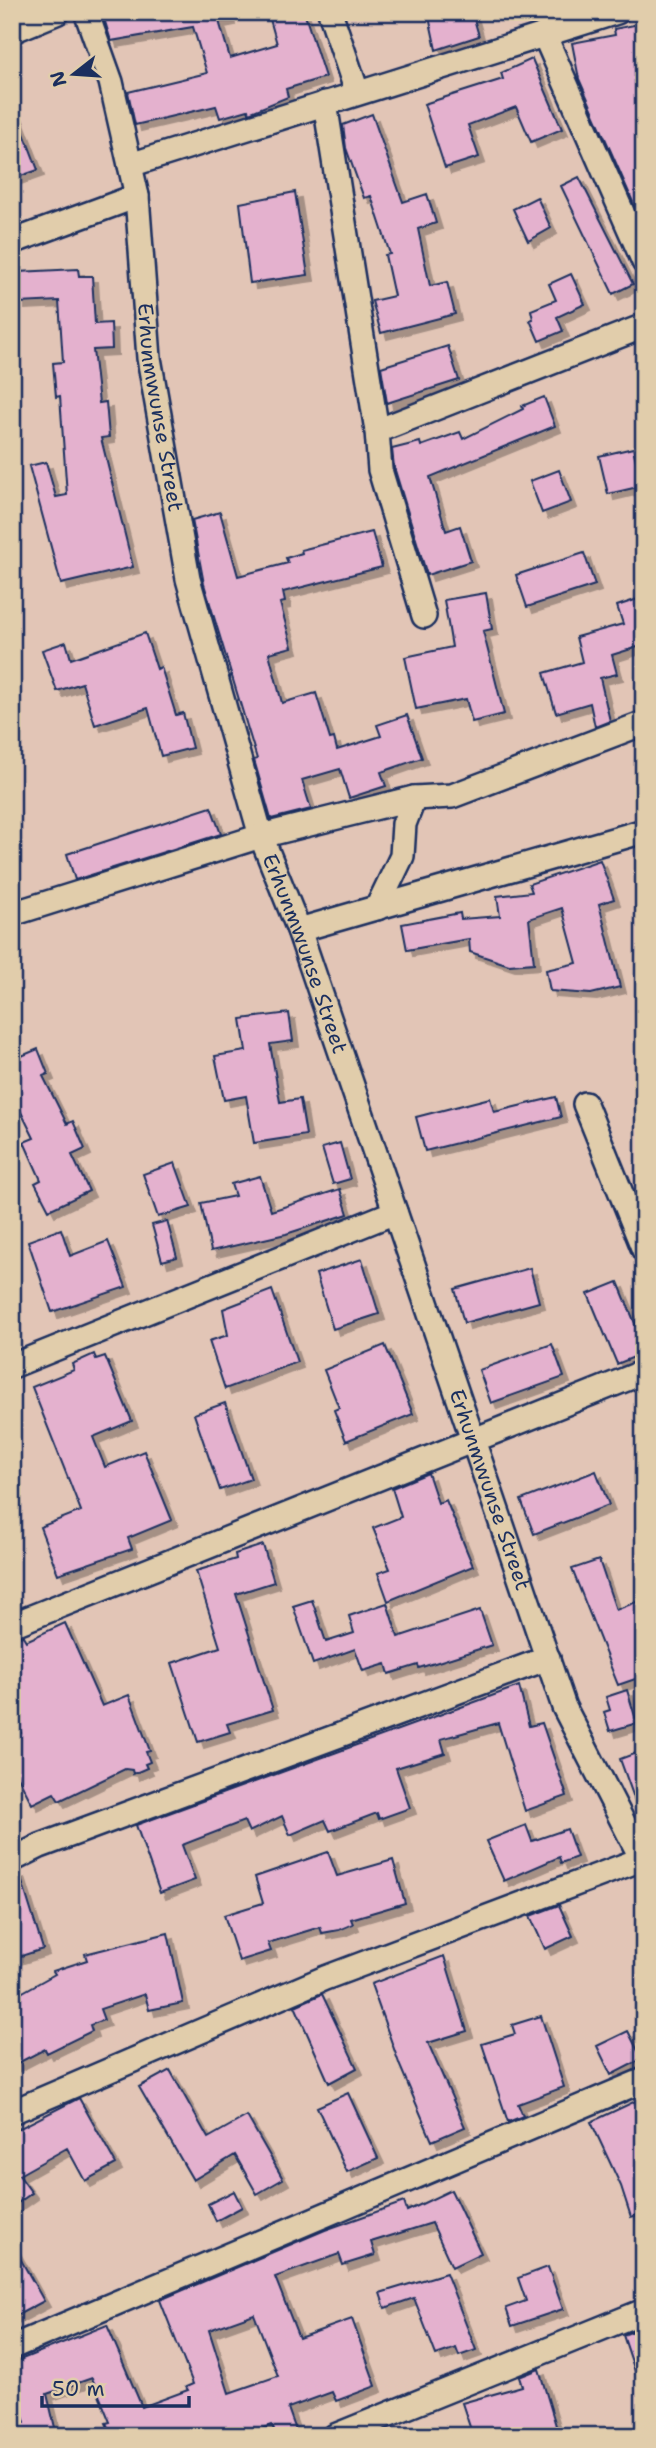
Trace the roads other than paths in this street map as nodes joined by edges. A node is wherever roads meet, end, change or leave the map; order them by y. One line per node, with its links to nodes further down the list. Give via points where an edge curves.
1 (58, 12): 5 (street)
2 (86, 12): 9 (street, Erhunmwunse Street, via 111,82)
3 (330, 12): 7 (street)
4 (617, 12): 6 (street)
5 (12, 31)
6 (544, 34): 7 (street); 12 (street)
7 (357, 92): 8 (street)
8 (325, 103): 9 (street); 14 (street)
9 (130, 165): 10 (street, Erhunmwunse Street)
10 (137, 196): 11 (street); 19 (street, Erhunmwunse Street, via 149,358 188,579)
11 (12, 242)
12 (644, 262)
13 (644, 326): 14 (street)
14 (377, 431): 15 (street, via 380,470)
15 (424, 616)
16 (644, 723): 17 (street, via 452,796)
17 (414, 798): 19 (street); 20 (street, via 404,824 402,856)
18 (644, 831): 20 (street)
19 (261, 836): 21 (street); 22 (street, Erhunmwunse Street)
20 (377, 908): 22 (street)
21 (12, 914)
22 (299, 930): 24 (street, Erhunmwunse Street)
23 (585, 1104): 25 (street)
24 (395, 1212): 26 (street); 28 (street, Erhunmwunse Street)
25 (644, 1250)
26 (12, 1366)
27 (644, 1372): 28 (street)
28 (471, 1440): 29 (street); 30 (street, Erhunmwunse Street)
29 (12, 1625)
30 (548, 1658): 31 (street); 32 (street, Erhunmwunse Street, via 564,1707)
31 (12, 1860)
32 (643, 1861): 34 (street, via 325,1978)
33 (644, 2080): 36 (street)
34 (12, 2112)
35 (644, 2311): 37 (street)
36 (12, 2347)
37 (335, 2436)

